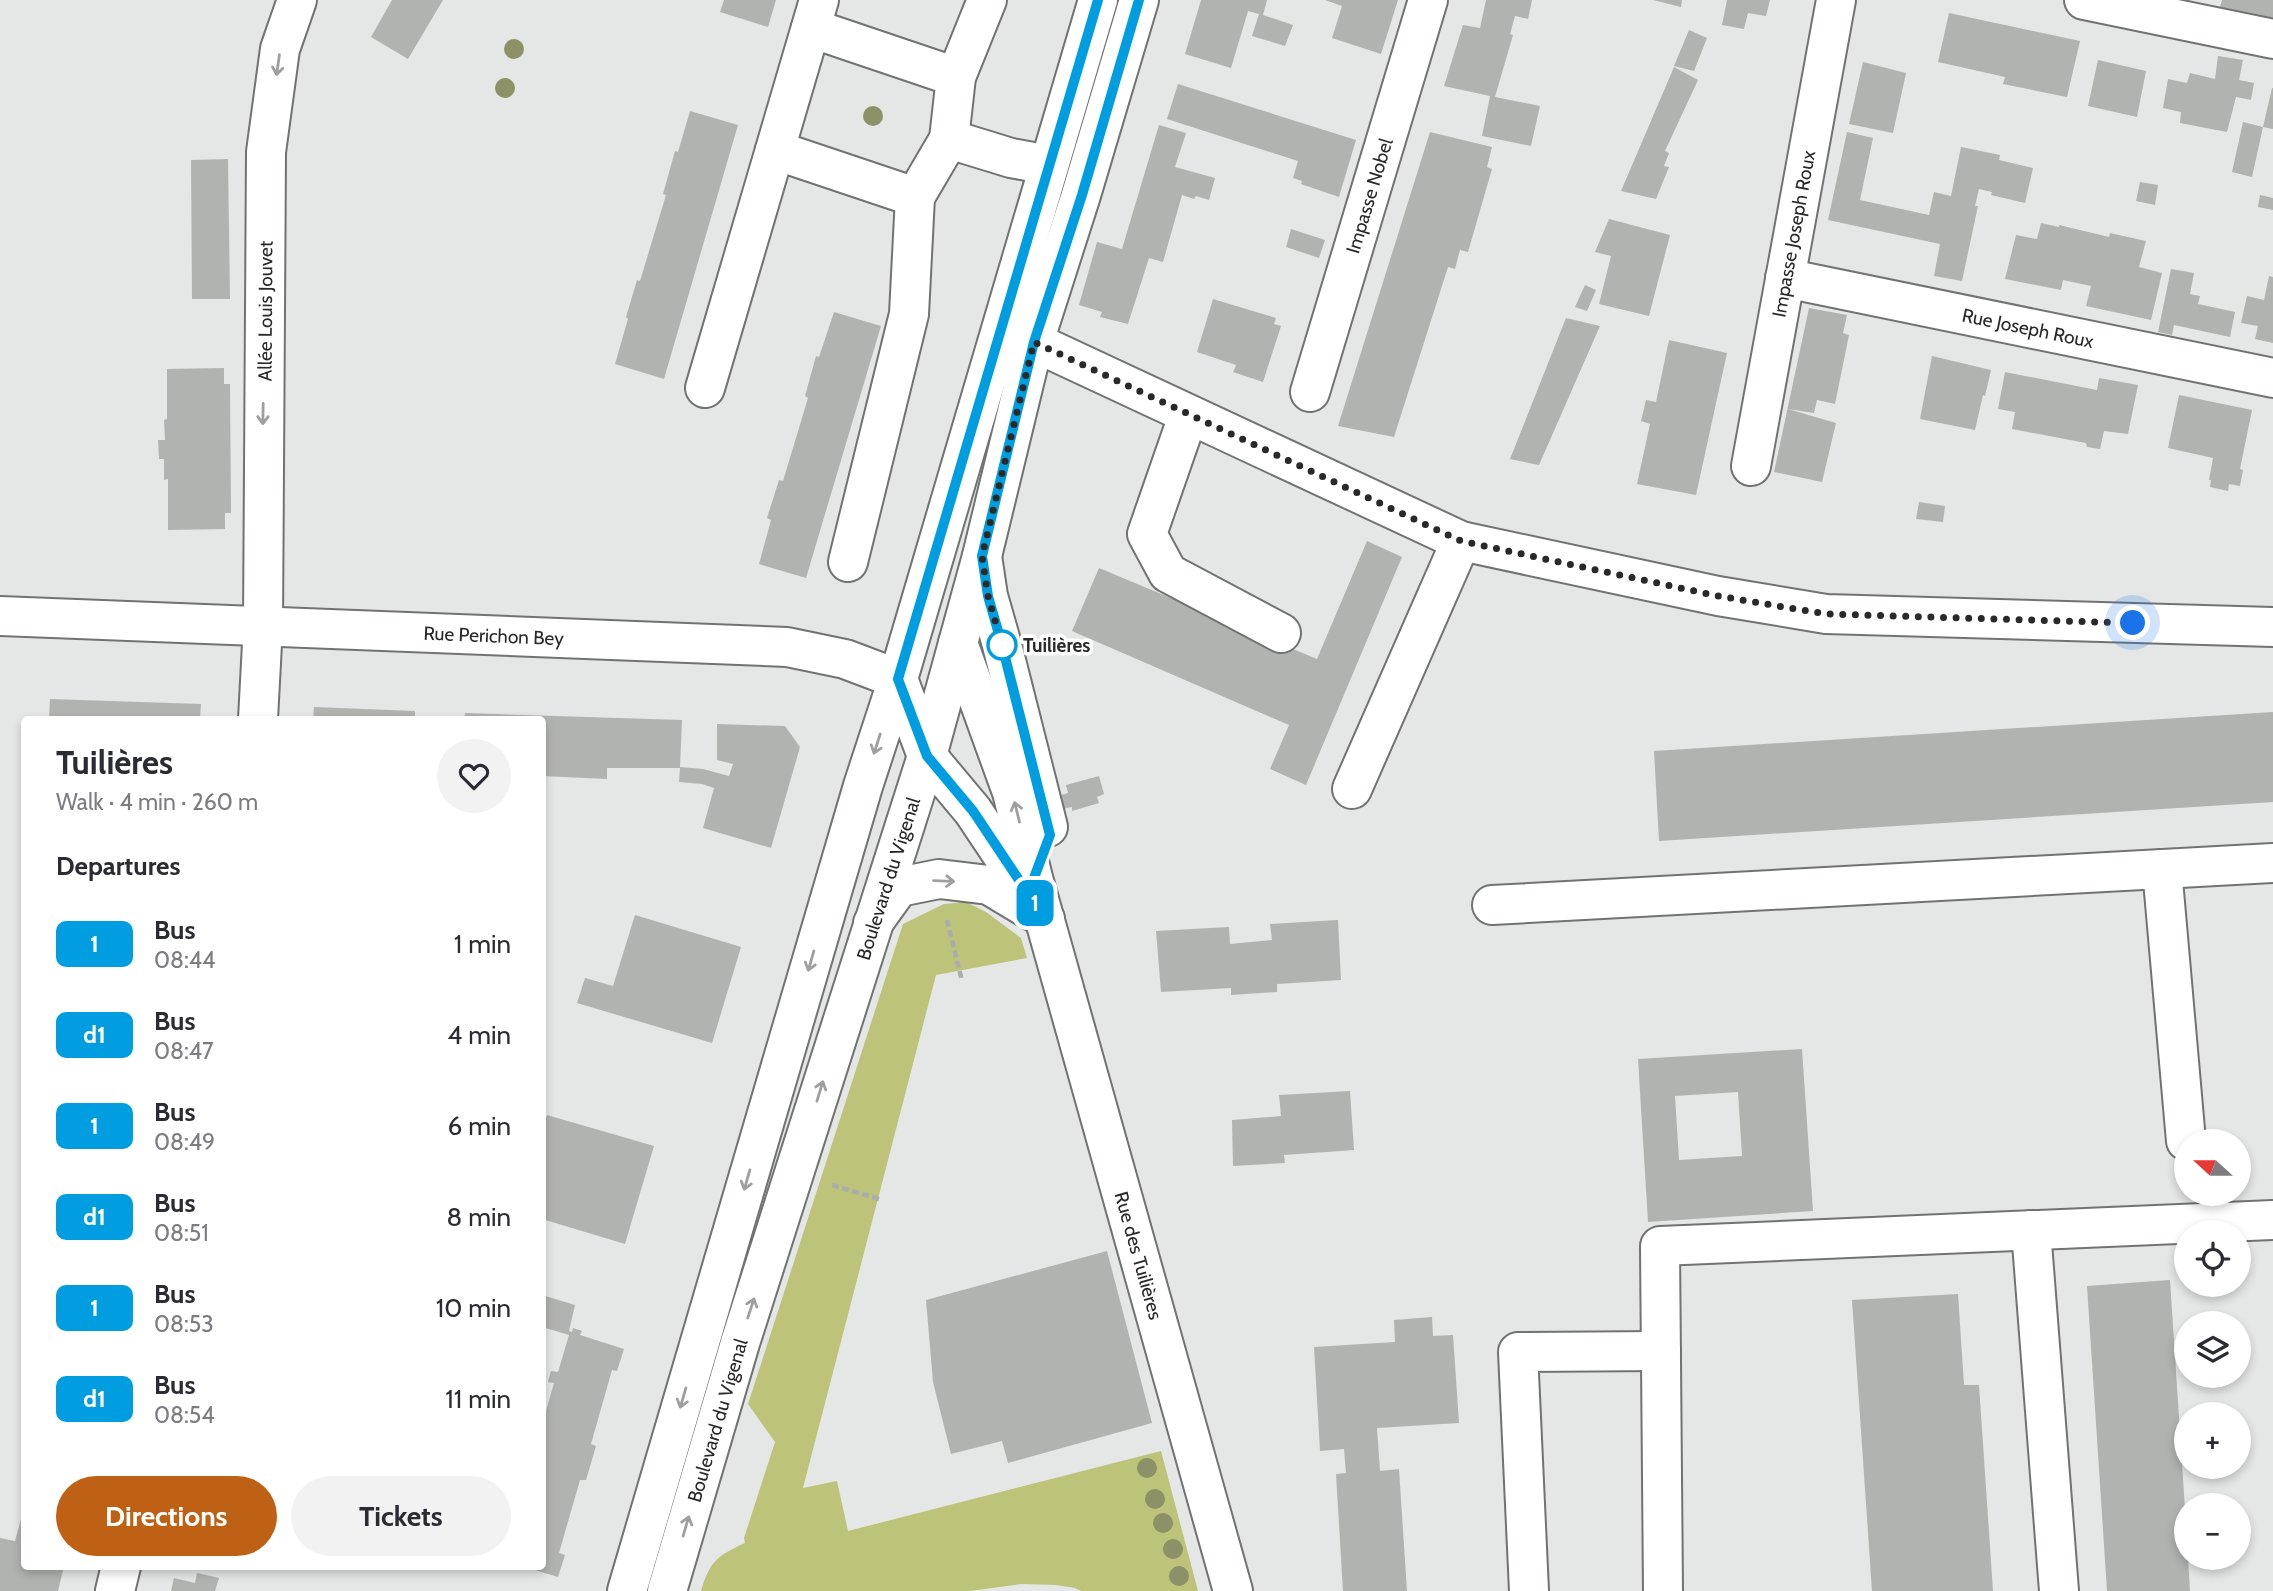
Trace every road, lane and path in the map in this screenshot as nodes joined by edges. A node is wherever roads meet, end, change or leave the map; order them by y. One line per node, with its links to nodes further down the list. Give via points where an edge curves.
1 (297, 0): 26 (street, Allée Louis Jouvet, one-way to 26, via 280,49 266,152)
2 (987, 0): 10 (street)
3 (1098, 0): 13 (street, Boulevard du Vigenal)
4 (1139, 0): 16 (street, Boulevard du Vigenal)
5 (1428, 0): 19 (street, Impasse Nobel)
6 (1836, 0): 15 (street, Impasse Joseph Roux)
7 (2084, 0): 9 (street)
8 (815, 14): 10 (street); 12 (street)
9 (2273, 39)
10 (956, 77): 11 (street)
11 (949, 139): 13 (street); 14 (street)
12 (775, 150): 14 (street); 18 (street)
13 (1049, 165): 30 (street, Boulevard du Vigenal)
14 (915, 197): 24 (street, via 909,314)
15 (1785, 278): 17 (street, Rue Joseph Roux); 21 (street, Impasse Joseph Roux)
16 (1034, 342): 20 (street); 23 (street, Boulevard du Vigenal)
17 (2273, 378)
18 (705, 388)
19 (1310, 392)
20 (1188, 416): 22 (street); 28 (street, via 1147,534 1168,573)
21 (1752, 466)
22 (1461, 541): 27 (street, via 1718,596 1826,614); 33 (street)
23 (982, 556): 29 (street, Boulevard du Vigenal); 36 (street, via 988,596 1050,835)
24 (848, 562)
25 (0, 616): 26 (street, Rue Perichon Bey)
26 (263, 625): 30 (street, Rue Perichon Bey, via 787,647 845,659); 31 (street, Allée Louis Jouvet)
27 (2273, 627)
28 (1280, 633)
29 (958, 643): 32 (street, Boulevard du Vigenal); 36 (street, Rue des Tuilières, one-way to 29, via 1012,792)
30 (898, 679): 32 (street); 51 (street, Boulevard du Vigenal, one-way to 51)
31 (258, 716)
32 (927, 756): 39 (street, Rue des Tuilières, via 973,811); 40 (street, Boulevard du Vigenal)
33 (1352, 789)
34 (2273, 863): 35 (street)
35 (2162, 869): 37 (street); 42 (street)
36 (1034, 878): 39 (street, Rue des Tuilières)
37 (1492, 905)
38 (945, 910): 41 (path)
39 (1045, 919): 40 (street, one-way to 39, via 899,887 939,879 989,885); 53 (street, Rue des Tuilières)
40 (872, 925): 43 (street, Boulevard du Vigenal, one-way to 40)
41 (962, 981)
42 (2185, 1129)
43 (794, 1173): 44 (path); 52 (street, Boulevard du Vigenal, one-way to 43)
44 (879, 1199)
45 (2192, 1209): 46 (street); 47 (street)
46 (2273, 1220)
47 (2031, 1230): 48 (street, via 1660,1246); 56 (street)
48 (1661, 1352): 54 (street, via 1518,1352); 55 (street)
49 (120, 1570): 50 (street)
50 (115, 1591)
51 (627, 1591)
52 (667, 1591)
53 (1233, 1591)
54 (1529, 1591)
55 (1663, 1591)
56 (2059, 1591)

